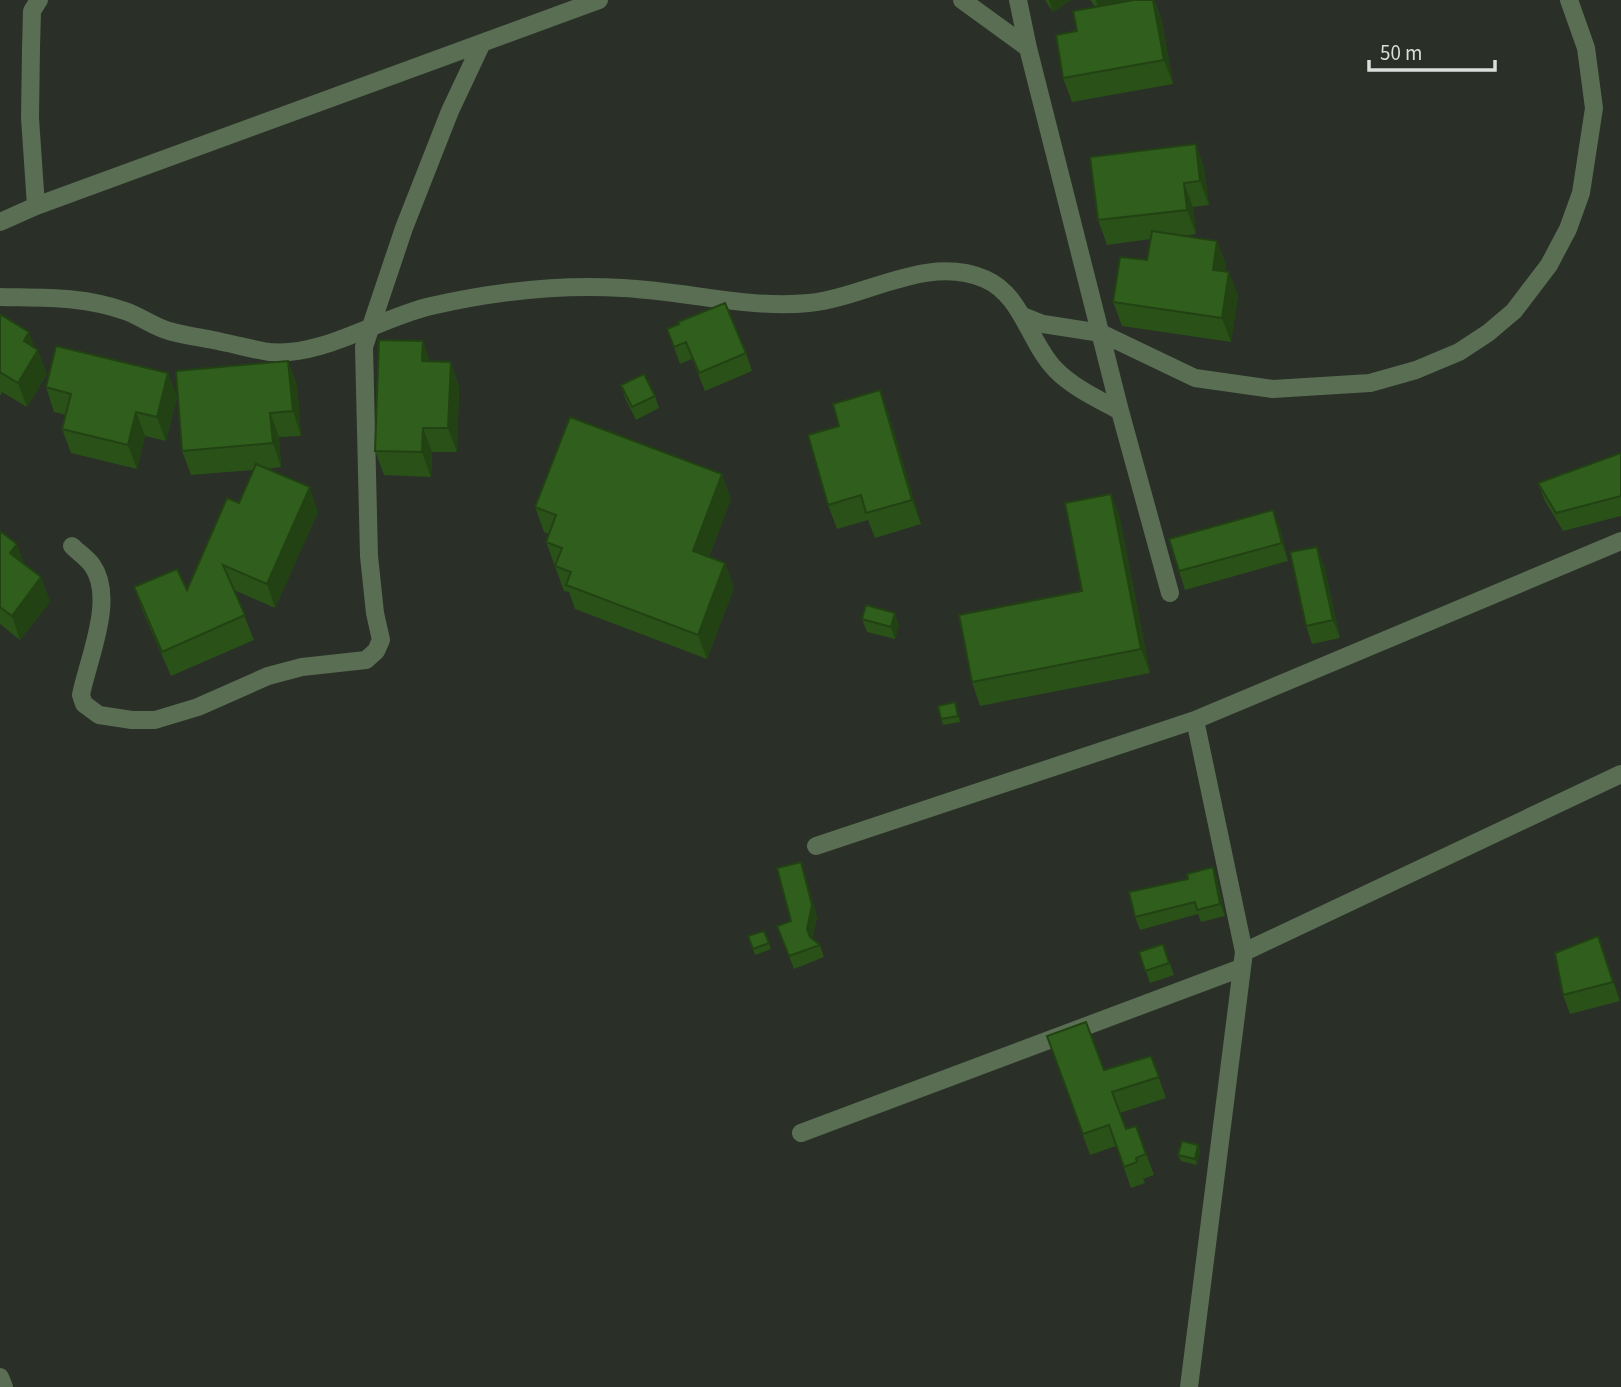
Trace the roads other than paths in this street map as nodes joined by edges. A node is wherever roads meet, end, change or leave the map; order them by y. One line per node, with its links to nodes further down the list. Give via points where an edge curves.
1 (39, 0): 9 (street, via 32,11 31,47)
2 (598, 0): 6 (street)
3 (962, 0): 8 (street)
4 (1017, 0): 8 (street)
5 (1569, 0): 14 (street, via 1586,48 1594,108 1581,193 1569,229 1549,265 1514,311 1488,333 1416,370 1370,383 1273,389 1195,378)
6 (570, 5): 7 (street)
7 (482, 43): 9 (street); 13 (street, via 404,228)
8 (1028, 48): 14 (street)
9 (36, 206): 10 (street)
10 (0, 222)
11 (0, 297): 13 (street, via 68,298 126,311 167,330 271,352 301,351 336,342)
12 (1023, 316): 13 (street, via 986,279 936,271 810,303 760,304 621,287 486,294); 14 (street, via 1043,324); 15 (street, via 1054,368)
13 (373, 325): 17 (street, via 363,359 369,556 381,640 366,660 302,667 155,720 99,715 84,704 81,695 102,614 100,587 93,565)
14 (1101, 333): 15 (street)
15 (1120, 411): 18 (street)
16 (1621, 541): 19 (street)
17 (72, 546)
18 (1170, 593)
19 (1195, 720): 21 (street); 22 (street)
20 (1621, 774): 22 (street)
21 (816, 846)
22 (1242, 960): 23 (street); 26 (street)
23 (801, 1133)
24 (0, 1377): 25 (street)
25 (4, 1387)
26 (1189, 1387)

